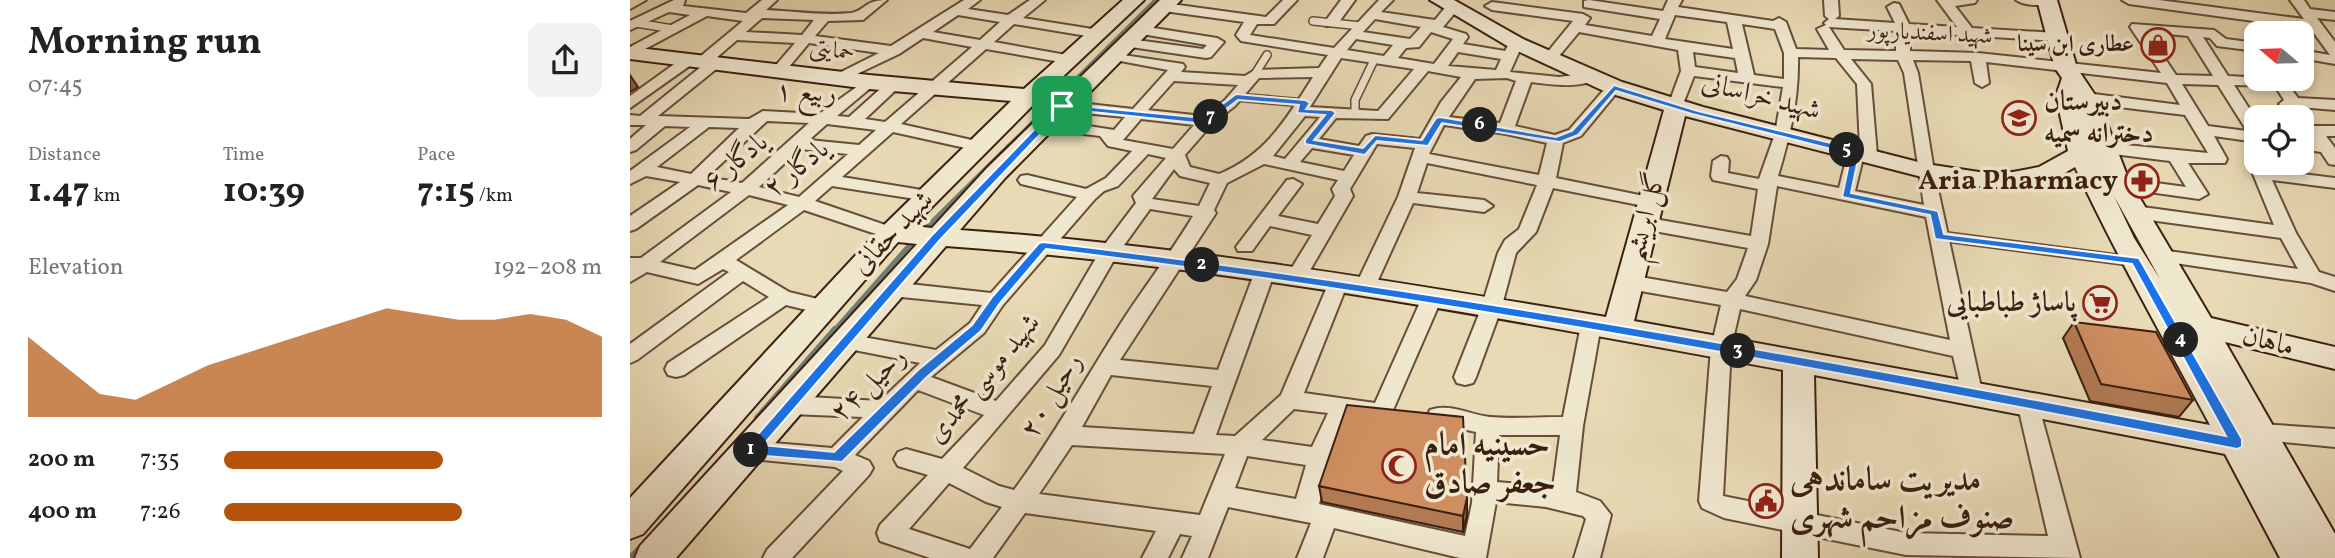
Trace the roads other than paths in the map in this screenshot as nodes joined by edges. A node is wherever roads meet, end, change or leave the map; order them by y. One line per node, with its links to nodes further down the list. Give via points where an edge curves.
1 (639, 0): 22 (street)
2 (684, 0): 26 (street)
3 (770, 0): 33 (street)
4 (826, 0): 34 (street)
5 (880, 0): 36 (street, via 858,17)
6 (973, 0): 29 (street)
7 (1038, 0): 37 (street, یادگار ۲)
8 (1290, 0): 38 (street, via 1269,21)
9 (1348, 0): 42 (street)
10 (1386, 0): 32 (street)
11 (1831, 0): 43 (street)
12 (1970, 0): 19 (street)
13 (2023, 0): 17 (street)
14 (2129, 0): 23 (street)
15 (2297, 0): 31 (street)
16 (1129, 1): 53 (street, شهید حقانی)
17 (2047, 1): 56 (street)
18 (1589, 2): 27 (street); 41 (street)
19 (1946, 2): 50 (street)
20 (1447, 3): 28 (street, شهید خراسانی); 45 (street, via 1438,25)
21 (1168, 4): 38 (street); 61 (street, شهید حقانی)
22 (630, 5)
23 (2189, 5): 46 (street); 54 (street)
24 (1542, 6): 28 (street); 41 (street)
25 (1894, 7): 47 (street)
26 (668, 8): 30 (street); 44 (street)
27 (1671, 8): 40 (street); 59 (street)
28 (1490, 10): 67 (street, شهید خراسانی)
29 (956, 11): 37 (street); 52 (street)
30 (705, 12): 33 (street); 48 (street)
31 (2305, 12): 35 (street); 46 (street)
32 (1371, 15): 45 (street); 49 (street)
33 (754, 16): 34 (street); 55 (street)
34 (800, 16): 36 (street)
35 (2335, 16)
36 (824, 17): 58 (street)
37 (1012, 19): 53 (street); 63 (street, یادگار ۲)
38 (1253, 19): 69 (street, via 1244,37)
39 (1313, 21): 42 (lane)
40 (1734, 21): 71 (street, via 1780,24); 73 (street)
41 (1579, 22): 59 (street); 79 (street)
42 (1331, 23): 49 (lane)
43 (1829, 23): 47 (street); 72 (street, via 1827,38)
44 (633, 25): 48 (lane)
45 (1429, 25): 62 (street, via 1413,44); 65 (street, via 1460,36)
46 (2315, 25): 57 (street)
47 (1903, 26): 50 (street); 74 (street)
48 (673, 29): 77 (street)
49 (1357, 30): 62 (street); 69 (street)
50 (1967, 30): 56 (street)
51 (2193, 33): 54 (street); 95 (street); 97 (street, via 2137,27)
52 (923, 34): 63 (street); 68 (street)
53 (1099, 34): 80 (street, شهید حقانی)
54 (2214, 34): 64 (street, via 2221,43)
55 (733, 36): 58 (street); 83 (street)
56 (2057, 37): 101 (street)
57 (2329, 38): 70 (street)
58 (807, 39): 68 (street); 85 (street)
59 (1657, 41): 66 (street)
60 (1217, 42): 61 (street, via 1206,54)
61 (1128, 43): 87 (street); 122 (street, شهید حقانی)
62 (1402, 43): 82 (street)
63 (983, 44): 80 (street); 107 (street, یادگار ۲)
64 (2244, 46)
65 (1455, 47): 67 (street); 84 (street)
66 (1685, 47): 73 (street); 86 (street)
67 (1513, 50): 79 (street, شهید خراسانی); 90 (street)
68 (894, 51): 96 (street)
69 (1337, 52): 82 (street); 88 (street)
70 (2335, 52)
71 (1791, 53): 72 (street, شهید اسفندیارپور); 105 (street)
72 (1841, 53): 74 (street, شهید اسفندیارپور); 148 (street, via 1864,84)
73 (1741, 54): 94 (street)
74 (1903, 54): 78 (street, شهید اسفندیارپور); 156 (street, via 1911,73)
75 (1267, 55): 92 (lane)
76 (2314, 56): 81 (street)
77 (634, 57): 83 (street, حمایتی)
78 (1978, 57): 101 (street, شهید اسفندیارپور); 103 (street)
79 (1549, 59): 91 (street, شهید خراسانی)
80 (1072, 60): 109 (street, شهید حقانی)
81 (2335, 60)
82 (1381, 61): 84 (street); 121 (lane, via 1360,85 1354,100)
83 (702, 62): 85 (street, حمایتی); 100 (street); 124 (street)
84 (1431, 68): 89 (street); 121 (street, via 1382,116)
85 (778, 71): 96 (street, حمایتی)
86 (1688, 71): 94 (street); 115 (street)
87 (1175, 72): 92 (street); 118 (street)
88 (1324, 72): 92 (street); 116 (street)
89 (1471, 74): 90 (street); 125 (street)
90 (1502, 75): 93 (street)
91 (1591, 77): 93 (street, via 1559,81); 106 (street, شهید خراسانی)
92 (1253, 78): 110 (street)
93 (1525, 78): 131 (street)
94 (1747, 78): 105 (street)
95 (2222, 78): 97 (street); 98 (street); 120 (street)
96 (838, 79): 102 (street, حمایتی)
97 (2172, 79): 101 (street); 117 (street)
98 (2244, 79)
99 (640, 80): 100 (street)
100 (661, 80): 112 (street)
101 (2075, 81): 117 (street); 146 (street)
102 (869, 82): 104 (street, حمایتی); 123 (street, یادگار ۶)
103 (1982, 83)
104 (893, 85): 107 (street, حمایتی); 128 (street)
105 (1791, 85): 135 (street)
106 (1614, 88): 115 (street, شهید خراسانی); 137 (street, via 1575,133)
107 (934, 89): 109 (street, حمایتی); 130 (street, یادگار ۲)
108 (2286, 91): 111 (street)
109 (1029, 96): 141 (street, شهید حقانی)
110 (1236, 97): 116 (lane); 126 (street)
111 (2293, 102): 113 (street); 114 (street)
112 (630, 103)
113 (2288, 105)
114 (2335, 105)
115 (1676, 106): 135 (street, شهید خراسانی); 176 (street, گل ابریشم)
116 (1303, 107): 119 (street); 153 (street, via 1273,151)
117 (2191, 111): 132 (street)
118 (1136, 113): 122 (street); 126 (street); 138 (street)
119 (1332, 113): 121 (street); 139 (street)
120 (2244, 113)
121 (1356, 114)
122 (1053, 115): 138 (street, via 1107,132); 186 (street, شهید حقانی)
123 (822, 119): 128 (street, ربیع ۱); 129 (street, ربیع ۱, via 763,116); 140 (street, یادگار ۶)
124 (645, 120): 127 (street, ربیع ۱); 143 (street)
125 (1440, 120): 131 (street); 145 (street)
126 (1206, 121): 151 (street)
127 (706, 122): 129 (street, ربیع ۱); 150 (street)
128 (853, 122): 130 (street, ربیع ۱)
129 (753, 124): 159 (street)
130 (891, 127): 141 (street, ربیع ۱); 144 (street, یادگار ۲)
131 (1506, 129): 137 (street)
132 (2201, 130): 136 (street); 152 (street, via 2219,159)
133 (2314, 131): 134 (street); 149 (street)
134 (2335, 131)
135 (1783, 134): 148 (street, شهید خراسانی); 164 (street)
136 (2244, 135)
137 (1556, 140): 163 (street)
138 (1112, 142): 142 (street)
139 (1308, 142): 147 (street); 155 (street)
140 (797, 144): 144 (street); 168 (street, یادگار ۶)
141 (979, 146): 171 (street, شهید حقانی)
142 (1145, 148): 151 (street); 169 (street, رحیل ۲۴, via 1112,182)
143 (630, 150): 150 (street)
144 (863, 150): 160 (street, یادگار ۲)
145 (1422, 150): 147 (street, via 1375,138); 163 (street); 172 (street)
146 (2093, 151): 152 (street); 156 (street, شهید خراسانی, via 2047,173 2013,180); 165 (street); 191 (street)
147 (1365, 152): 158 (street)
148 (1863, 154): 156 (street, شهید خراسانی); 170 (street)
149 (2330, 154)
150 (662, 155): 157 (street)
151 (1177, 155): 162 (street, via 1186,172); 174 (street, شهید موسی محمدی, via 1142,196)
152 (2176, 157): 165 (street, via 2199,194)
153 (1262, 159): 155 (street); 162 (street, via 1246,171)
154 (1721, 161): 164 (street, via 1719,176)
155 (1289, 165): 158 (street)
156 (1926, 171): 178 (street)
157 (637, 174): 159 (street)
158 (1349, 177): 182 (street, via 1341,189 1345,196)
159 (694, 180): 168 (street); 181 (street)
160 (829, 180): 171 (street); 173 (street, یادگار ۲)
161 (1027, 180): 169 (street)
162 (1220, 180): 179 (street, رحیل ۲۰)
163 (1546, 183): 176 (street); 208 (street, via 1527,232 1509,248)
164 (1768, 183): 170 (street); 187 (street)
165 (2119, 183): 177 (street)
166 (2335, 183): 184 (street, via 2261,174)
167 (1293, 184): 180 (street)
168 (746, 190): 173 (street); 194 (street, یادگار ۶)
169 (1089, 195): 188 (street, رحیل ۲۴)
170 (1846, 195): 178 (street)
171 (928, 196): 183 (street, شهید حقانی)
172 (1407, 197): 175 (street); 201 (street)
173 (802, 203): 183 (street); 192 (street, یادگار ۲)
174 (1145, 203): 179 (street); 190 (street, شهید موسی محمدی)
175 (1484, 206)
176 (1646, 212): 187 (street); 199 (street, گل ابریشم)
177 (2135, 212): 184 (street); 191 (street)
178 (1934, 213): 185 (street)
179 (1207, 214): 193 (street, رحیل ۲۰)
180 (1267, 220): 182 (street); 189 (street)
181 (630, 225)
182 (1323, 231): 198 (street)
183 (891, 233): 186 (street); 207 (street, شهید حقانی)
184 (2287, 233): 197 (street)
185 (1939, 236): 191 (lane); 213 (street)
186 (936, 237): 188 (street); 202 (street, شهید حقانی)
187 (1759, 244): 206 (street, via 1746,280)
188 (1043, 246): 190 (street); 204 (street, رحیل ۲۴)
189 (1245, 247)
190 (1109, 252): 193 (street); 230 (street, شهید موسی محمدی, via 1052,350)
191 (2148, 259): 197 (street); 209 (street); 234 (street)
192 (723, 260): 194 (street, یادگار ۲, via 698,277); 195 (street)
193 (1172, 261): 196 (street); 218 (street, رحیل ۲۰)
194 (635, 267)
195 (742, 271): 203 (street); 214 (street)
196 (1264, 274): 198 (street); 221 (street)
197 (2312, 277): 200 (street)
198 (1295, 279): 201 (street)
199 (1629, 282): 206 (street); 210 (street, گل ابریشم)
200 (2335, 284)
201 (1350, 287): 205 (street); 224 (street)
202 (891, 289): 204 (street); 211 (street, شهید حقانی)
203 (783, 297): 207 (street); 219 (street)
204 (996, 300): 216 (street, رحیل ۲۴, via 977,328)
205 (1431, 300): 208 (street); 229 (street)
206 (1732, 300): 212 (street); 213 (street)
207 (823, 307): 243 (street, شهید حقانی)
208 (1492, 309): 210 (street); 220 (street)
209 (2201, 326): 215 (street, ماهان); 234 (street)
210 (1604, 327): 212 (street); 232 (street)
211 (846, 342): 216 (street); 226 (street, شهید حقانی)
212 (1721, 348): 217 (street); 252 (street, via 1711,501)
213 (1962, 350): 223 (street)
214 (634, 353)
215 (2335, 358)
216 (940, 359): 222 (street, رحیل ۲۴)
217 (1798, 361): 223 (street); 252 (street)
218 (1104, 366): 221 (street); 233 (street, رحیل ۲۰)
219 (676, 369)
220 (1465, 377)
221 (1225, 379): 236 (street)
222 (915, 380): 228 (street, رحیل ۲۴); 230 (street)
223 (1971, 392): 225 (street)
224 (1290, 400): 227 (street); 237 (street)
225 (2028, 402): 234 (street); 256 (street)
226 (791, 405): 228 (street); 238 (street, شهید حقانی)
227 (1342, 407): 229 (street); 240 (street)
228 (886, 410): 239 (street, رحیل ۲۴)
229 (1382, 411): 231 (street, via 1464,419)
230 (1000, 412): 242 (street, شهید موسی محمدی)
231 (1488, 426): 232 (street); 244 (street)
232 (1572, 426): 246 (street)
233 (1065, 435): 236 (street); 247 (street, رحیل ۲۰)
234 (2249, 438): 235 (street); 266 (street); 267 (street)
235 (2335, 438)
236 (1202, 443): 237 (street)
237 (1240, 446): 240 (street); 245 (street)
238 (751, 450): 239 (street); 254 (street, شهید حقانی)
239 (837, 458): 258 (street, رحیل ۲۴, via 861,468)
240 (1320, 458): 249 (street)
241 (906, 459): 242 (street)
242 (945, 470): 247 (street, via 994,495); 259 (street, شهید موسی محمدی, via 888,534)
243 (668, 482): 248 (street, شهید حقانی); 251 (street, شهید حقانی)
244 (1485, 491): 246 (street); 257 (street)
245 (1220, 495): 249 (street); 253 (street)
246 (1563, 500): 264 (street, via 1595,509 1599,515)
247 (1021, 502): 250 (street); 260 (street, رحیل ۲۰)
248 (630, 507)
249 (1315, 514): 257 (street); 263 (street)
250 (1173, 522): 253 (street); 261 (street)
251 (630, 523)
252 (1800, 523): 255 (street); 265 (street)
253 (1207, 527): 262 (street)
254 (669, 544)
255 (1907, 551): 256 (street)
256 (2066, 553)
257 (1474, 554)
258 (776, 558)
259 (964, 558)
260 (978, 558)
261 (1155, 558)
262 (1195, 558)
263 (1310, 558)
264 (1587, 558)
265 (1800, 558)
266 (2299, 558)
267 (2329, 558)

